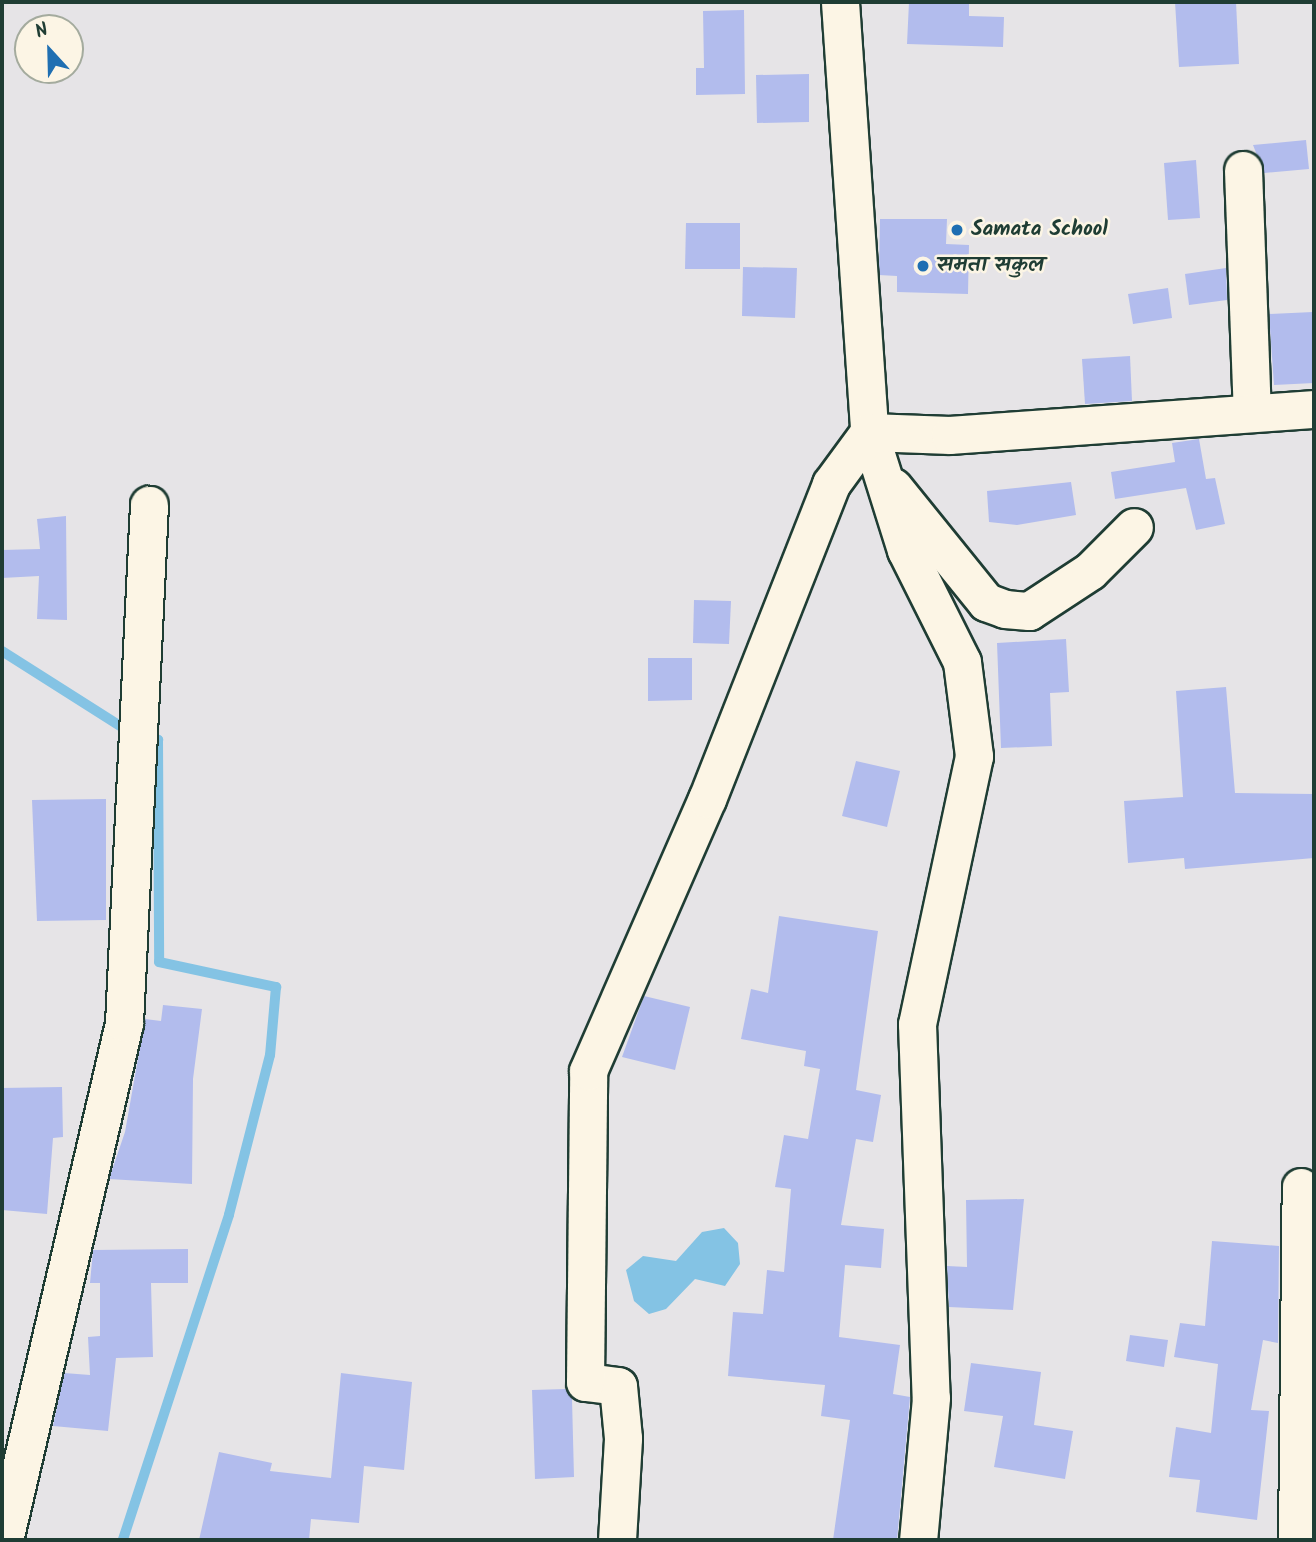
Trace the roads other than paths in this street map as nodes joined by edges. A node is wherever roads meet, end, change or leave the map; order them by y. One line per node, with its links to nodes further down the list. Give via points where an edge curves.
1 (840, 2): 5 (street)
2 (1243, 170): 4 (street)
3 (1314, 409): 4 (street)
4 (1252, 413): 5 (street, via 950,435)
5 (869, 432): 6 (street); 11 (street, via 831,484 707,799 588,1071 585,1382 618,1386 623,1438)
6 (879, 470): 8 (street, via 986,602 1005,609 1028,611 1090,571); 12 (street, via 906,550 962,662 974,756 917,1024 931,1398)
7 (149, 505): 10 (street, via 124,1023)
8 (1134, 527)
9 (1301, 1187): 13 (street)
10 (4, 1540)
11 (617, 1540)
12 (918, 1540)
13 (1297, 1540)

